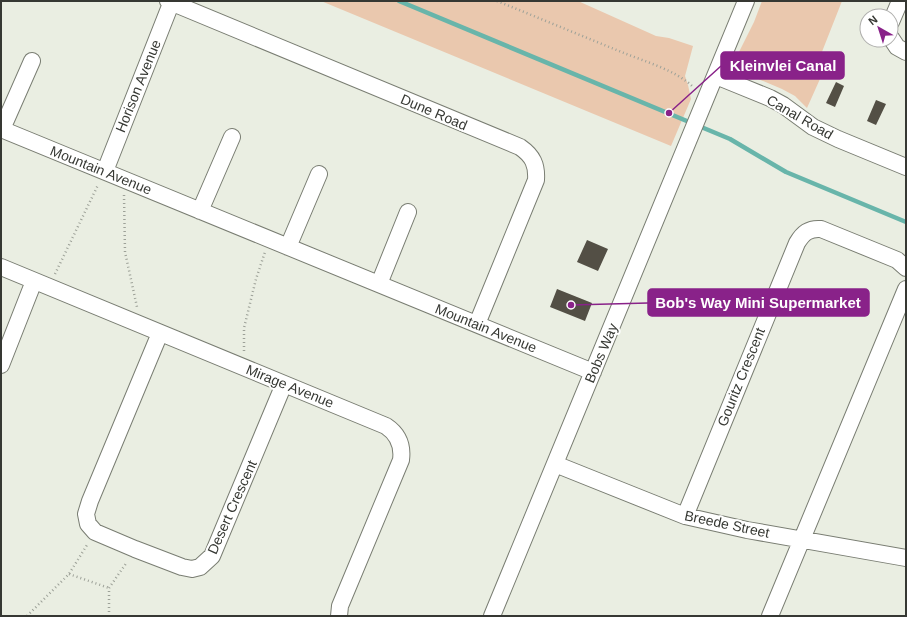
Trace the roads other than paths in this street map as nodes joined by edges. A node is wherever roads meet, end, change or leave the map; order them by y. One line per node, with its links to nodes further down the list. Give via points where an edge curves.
1 (171, 1): 8 (street, Horison Avenue); 18 (street, Dune Road, via 527,152 535,164 536,180)
2 (746, 1): 4 (street, Bobs Way)
3 (32, 61): 5 (street)
4 (716, 76): 7 (street, Canal Road, via 770,98 813,127 838,139); 21 (street, Bobs Way)
5 (2, 129): 8 (street, Mountain Avenue)
6 (232, 137): 10 (street)
7 (906, 167)
8 (104, 171): 10 (street, Mountain Avenue)
9 (319, 174): 12 (street)
10 (200, 211): 12 (street, Mountain Avenue)
11 (408, 212): 16 (street)
12 (288, 247): 16 (street, Mountain Avenue)
13 (1, 267): 15 (street, Mirage Avenue)
14 (906, 268): 24 (street, Gouritz Crescent, via 897,260 821,230 807,231 801,236)
15 (41, 284): 19 (street, Mirage Avenue); 20 (street)
16 (379, 284): 18 (street, Mountain Avenue)
17 (906, 289): 25 (street)
18 (476, 324): 21 (street, Mountain Avenue)
19 (160, 332): 22 (street, Mirage Avenue); 22 (street, Desert Crescent, via 86,514 88,524 95,532 135,549 192,569 207,562 212,556)
20 (1, 365)
21 (593, 372): 23 (street, Bobs Way)
22 (284, 384): 27 (street, Mirage Avenue, via 386,426 397,436 402,449 401,460 340,606)
23 (555, 464): 24 (street, Breede Street); 28 (street, Bobs Way)
24 (685, 516): 25 (street, Breede Street)
25 (803, 539): 26 (street, Breede Street); 29 (street)
26 (906, 558)
27 (339, 616)
28 (492, 616)
29 (770, 616)

